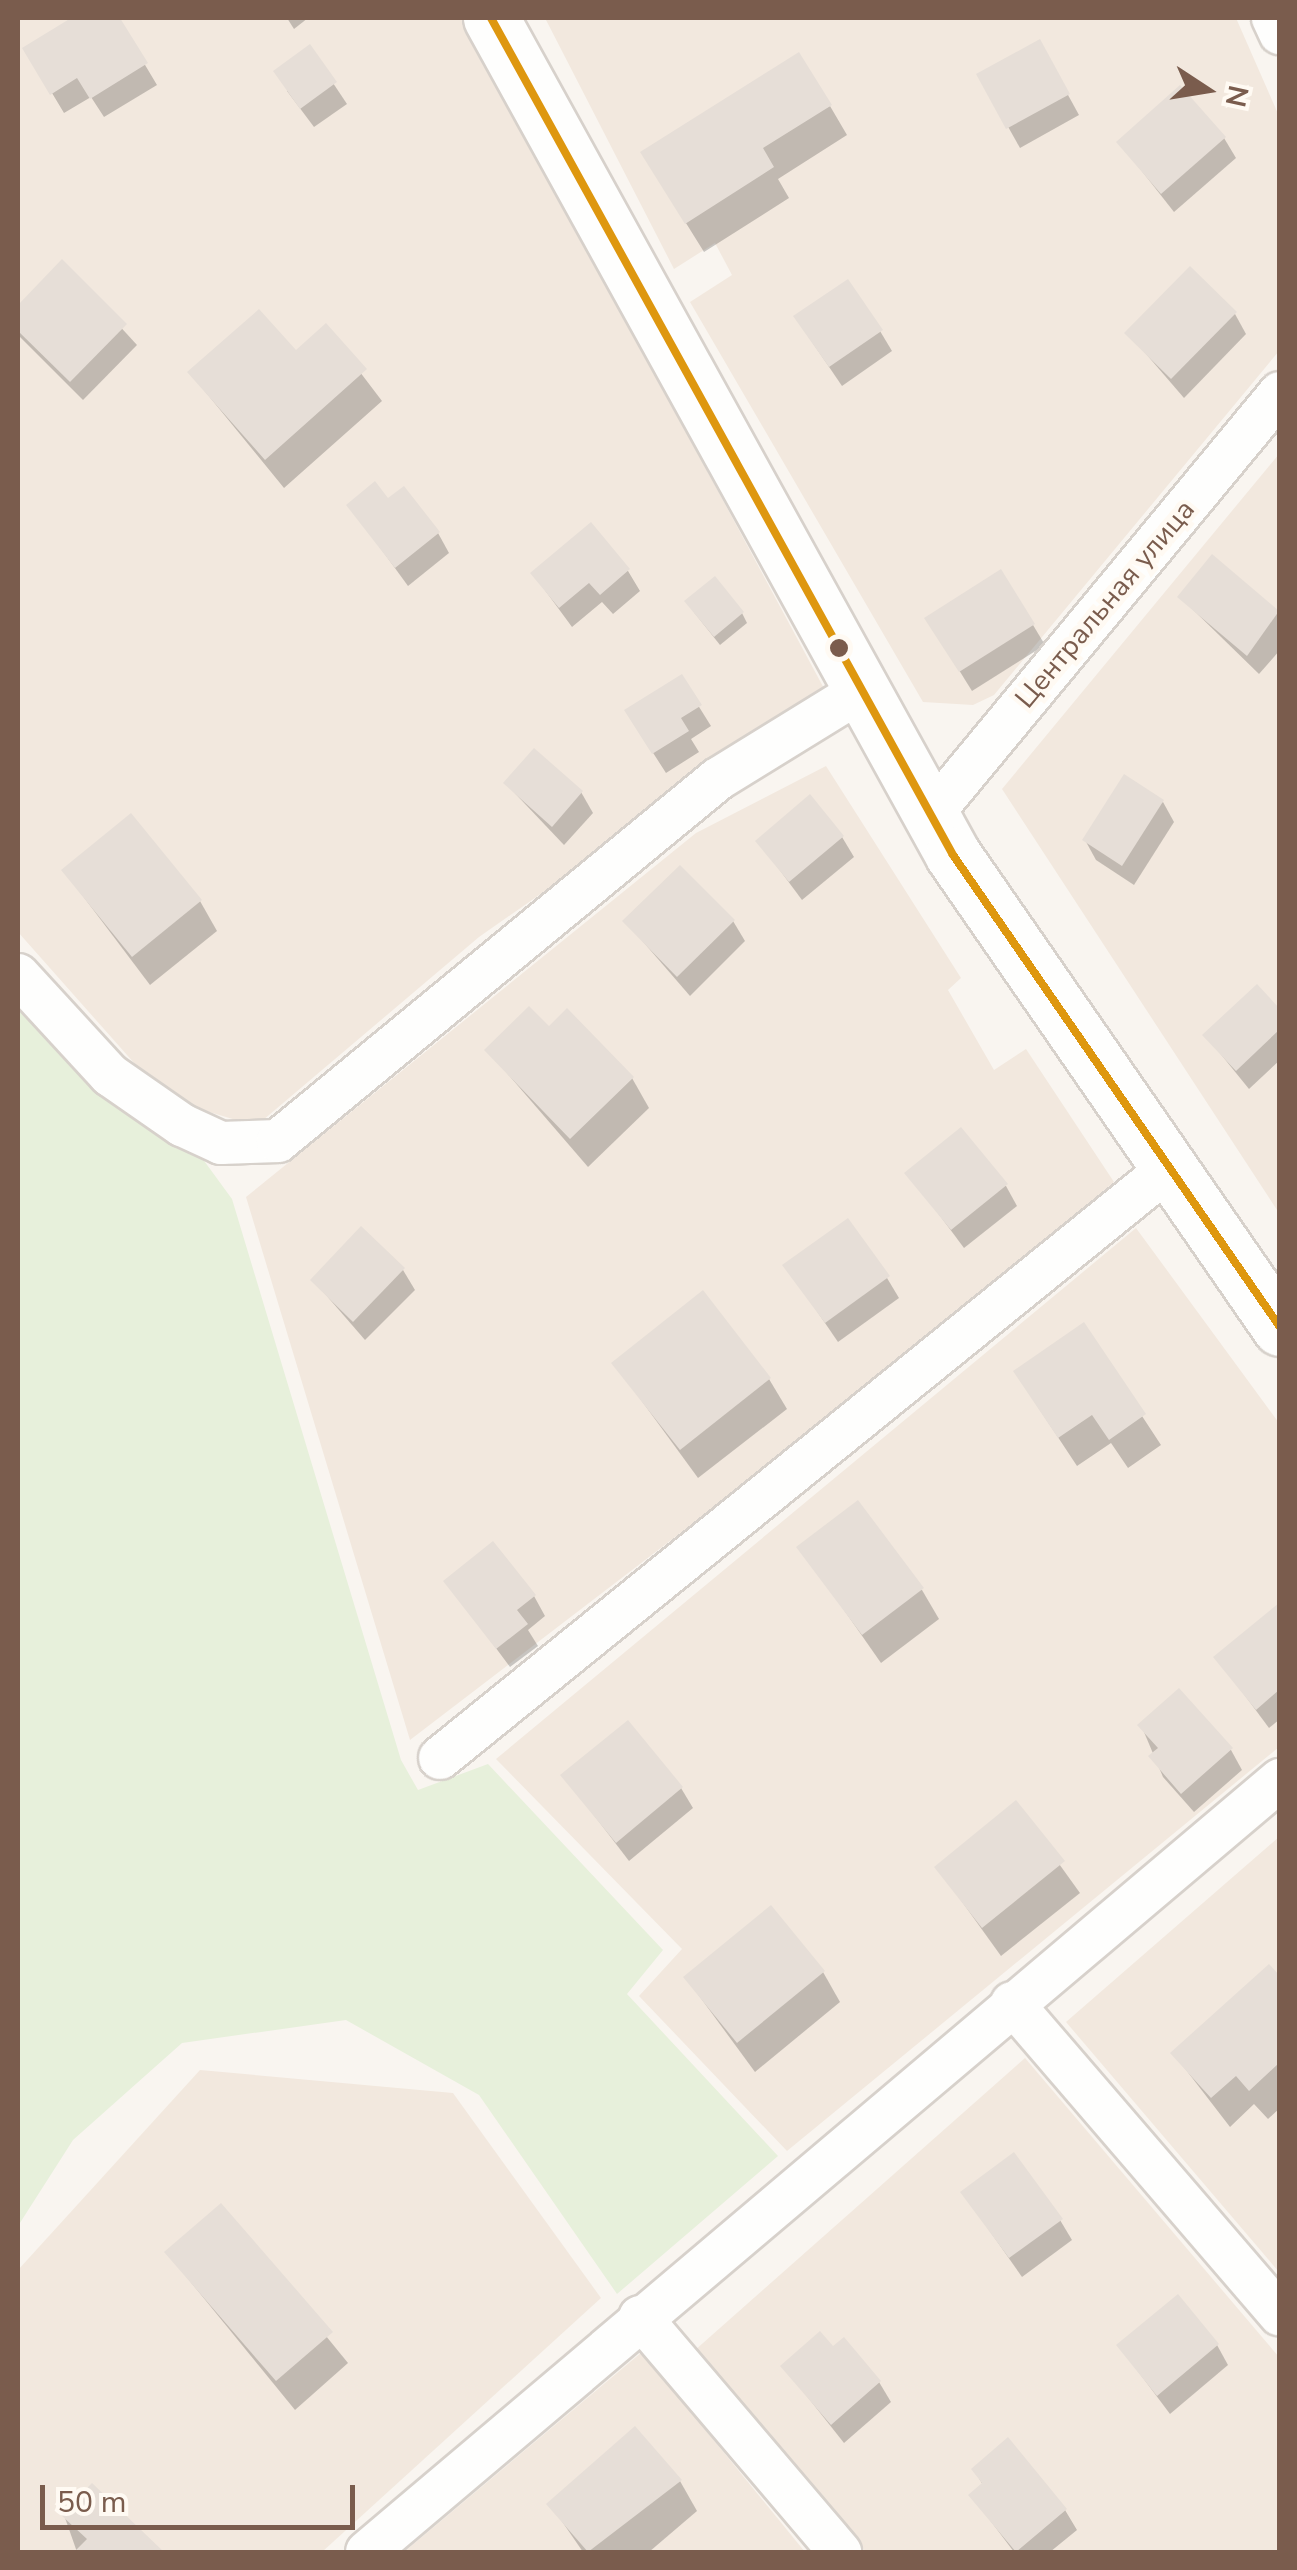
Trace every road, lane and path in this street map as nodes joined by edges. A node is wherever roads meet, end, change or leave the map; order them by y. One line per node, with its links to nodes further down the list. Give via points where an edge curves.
1 (491, 18): 5 (main road)
2 (1273, 18): 3 (street)
3 (1280, 33)
4 (1280, 393): 6 (street, Центральная улица)
5 (860, 692): 6 (main road); 7 (street, via 718,780 278,1141 221,1143 182,1125 110,1075)
6 (930, 816): 8 (main road)
7 (18, 975)
8 (1167, 1170): 9 (main road); 10 (street)
9 (1280, 1328)
10 (440, 1758)
11 (1280, 1780): 12 (street)
12 (1012, 2003): 13 (street); 14 (street)
13 (1280, 2315)
14 (640, 2317): 15 (street); 16 (street)
15 (367, 2552)
16 (840, 2552)

